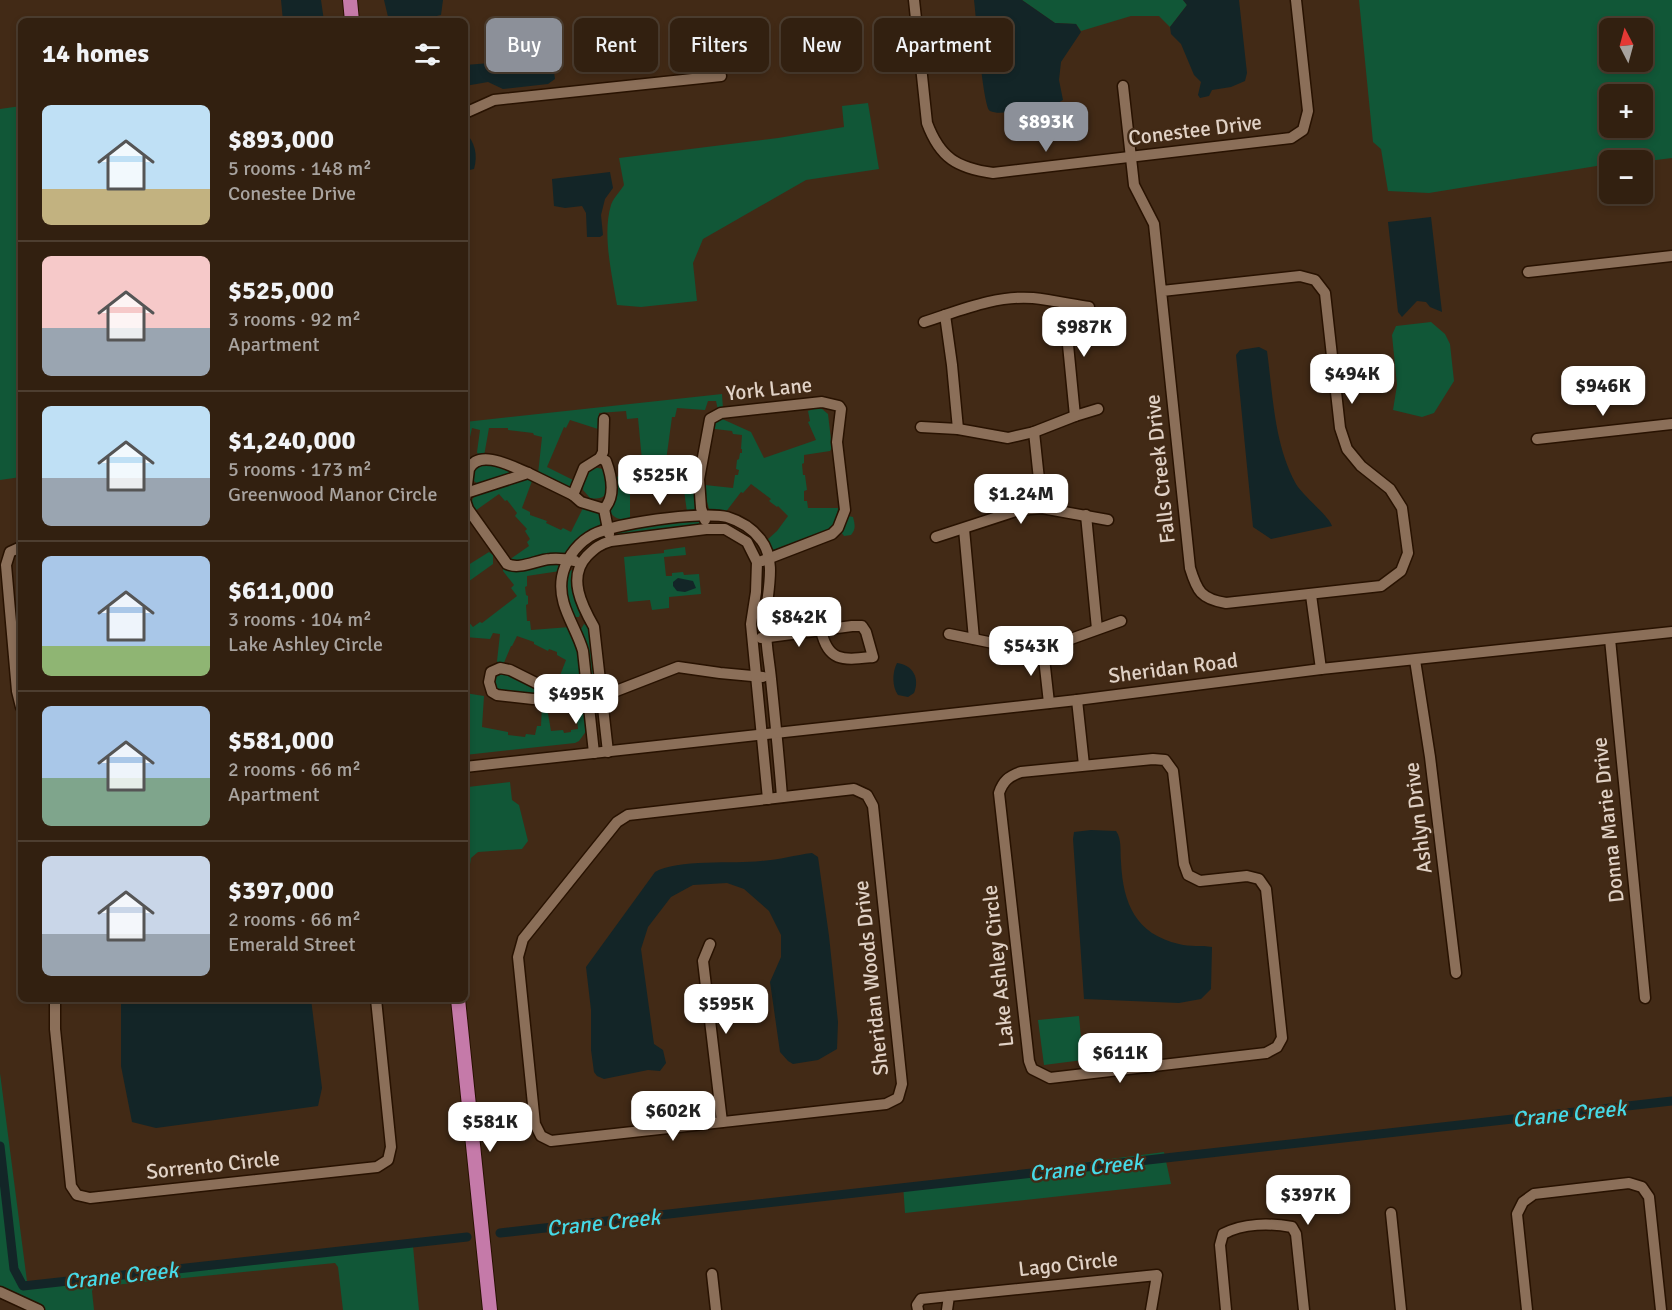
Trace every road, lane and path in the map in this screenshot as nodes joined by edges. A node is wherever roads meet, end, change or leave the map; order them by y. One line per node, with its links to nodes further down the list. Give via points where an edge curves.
1 (350, 0): 4 (main road)
2 (914, 0): 8 (street, Conestee Drive, via 927,123 934,141 954,162 993,173)
3 (1296, 0): 8 (street, Conestee Drive, via 1308,111 1303,130 1292,138)
4 (352, 18)
5 (721, 76): 7 (street, via 494,100)
6 (1123, 86): 8 (street, Falls Creek Drive)
7 (468, 112)
8 (1131, 158): 11 (street, Falls Creek Drive, via 1134,185 1154,224)
9 (1672, 256): 10 (street)
10 (1528, 272)
11 (1162, 291): 44 (street, Falls Creek Drive, via 1190,568 1196,588 1210,600 1226,603); 44 (street, via 1300,276 1315,280 1325,293 1340,428 1347,448 1361,466 1390,489 1402,508 1408,553 1401,571 1381,586)
12 (1064, 304): 13 (street); 14 (street, via 1010,298); 17 (street)
13 (1089, 307)
14 (945, 315): 15 (street); 21 (street)
15 (924, 322)
16 (1098, 409): 17 (street)
17 (1075, 416): 22 (street)
18 (604, 419): 24 (street)
19 (1672, 424): 23 (street)
20 (921, 427): 21 (street)
21 (958, 429): 22 (street, via 1008,438)
22 (1034, 432): 30 (street)
23 (1537, 439)
24 (600, 458): 28 (street, via 584,468); 29 (street, via 606,461 612,497)
25 (528, 473): 26 (street, via 494,460 475,462); 27 (street); 28 (street)
26 (468, 477)
27 (468, 492)
28 (573, 495): 29 (street, via 590,506)
29 (603, 508): 35 (street)
30 (1042, 508): 33 (street); 36 (street, via 1019,510)
31 (468, 509): 41 (street, via 507,564 514,567 548,559)
32 (704, 515): 35 (street); 37 (street, York Lane); 42 (street, via 725,516 743,523 762,541); 42 (street, York Lane, via 699,479 710,419 721,413 822,402 839,406 842,520 832,534)
33 (1086, 515): 34 (street); 48 (street)
34 (1108, 520)
35 (608, 528): 39 (street); 41 (street, via 577,546)
36 (964, 529): 38 (street); 54 (street)
37 (706, 530): 39 (street); 42 (street, via 725,530 747,542)
38 (936, 537)
39 (611, 541): 43 (street, via 600,544)
40 (18, 548): 63 (street, via 10,552 6,566)
41 (568, 560): 43 (street); 47 (street, via 562,576 562,596)
42 (763, 561): 52 (street, via 771,577); 53 (street, via 751,624)
43 (581, 563): 45 (street, via 578,593)
44 (1311, 595): 58 (street)
45 (588, 618): 47 (street); 62 (street, via 594,627)
46 (1121, 621): 48 (street)
47 (574, 626): 61 (street, via 583,651)
48 (1097, 629): 56 (street)
49 (821, 630): 49 (street, via 861,626 873,657 836,657 824,646); 52 (street)
50 (1672, 632): 55 (street, Sheridan Road)
51 (949, 634): 54 (street)
52 (767, 637): 53 (street); 59 (street)
53 (752, 639): 60 (street)
54 (974, 639): 56 (street)
55 (1610, 639): 57 (street, Sheridan Road); 77 (street, Donna Marie Drive)
56 (1043, 649): 66 (street)
57 (1415, 660): 58 (street, Sheridan Road); 76 (street, Ashlyn Drive)
58 (1321, 669): 65 (street, Sheridan Road)
59 (771, 676): 60 (street); 67 (street)
60 (757, 677): 62 (street, via 678,667 621,691); 68 (street)
61 (587, 694): 62 (street); 64 (street); 70 (street)
62 (601, 694): 69 (street)
63 (18, 695)
64 (562, 696): 64 (street, via 533,699 498,695 490,688 491,672 510,670)
65 (1077, 700): 66 (street, Sheridan Road); 71 (street)
66 (1048, 703): 67 (street, Sheridan Road)
67 (776, 732): 68 (street, Sheridan Road); 73 (street)
68 (761, 734): 69 (street, Sheridan Road); 74 (street)
69 (608, 752): 70 (street, Sheridan Road)
70 (594, 753): 72 (street, Sheridan Road)
71 (1084, 765): 71 (street, Lake Ashley Circle, via 1021,772 1010,776 999,793 1032,1069 1050,1078 1266,1053 1278,1047 1282,1038 1266,889 1259,879 1247,876 1200,881 1188,874 1173,771 1165,760)
72 (468, 767)
73 (782, 797): 74 (street, Sheridan Woods Drive); 81 (street, Sheridan Woods Drive, via 854,789 867,795 873,806 902,1084 898,1098 886,1104)
74 (768, 799): 81 (street, Sheridan Woods Drive, via 622,818 523,939 518,957 535,1124 541,1137 551,1141)
75 (710, 944): 81 (street, via 703,961)
76 (1456, 973)
77 (1645, 998)
78 (55, 1002): 79 (street, Sorrento Circle, via 71,1186 77,1195 90,1198 377,1167 388,1160 392,1147)
79 (376, 1002)
80 (458, 1002): 87 (main road)
81 (722, 1122)
82 (1391, 1213): 94 (street)
83 (712, 1274): 88 (street)
84 (0, 1292): 86 (street)
85 (949, 1296): 89 (street, Lago Circle, via 921,1299); 90 (street); 91 (street, Lago Circle, via 1156,1275)
86 (39, 1310)
87 (490, 1310)
88 (716, 1310)
89 (918, 1310)
90 (947, 1310)
91 (1151, 1310)
92 (1226, 1310): 93 (street, via 1220,1245 1223,1234 1233,1228 1275,1224 1292,1227 1296,1234)
93 (1304, 1310)
94 (1401, 1310)
95 (1527, 1310): 96 (street, via 1517,1214 1523,1202 1534,1194 1629,1183 1642,1187 1649,1197)
96 (1660, 1310)

